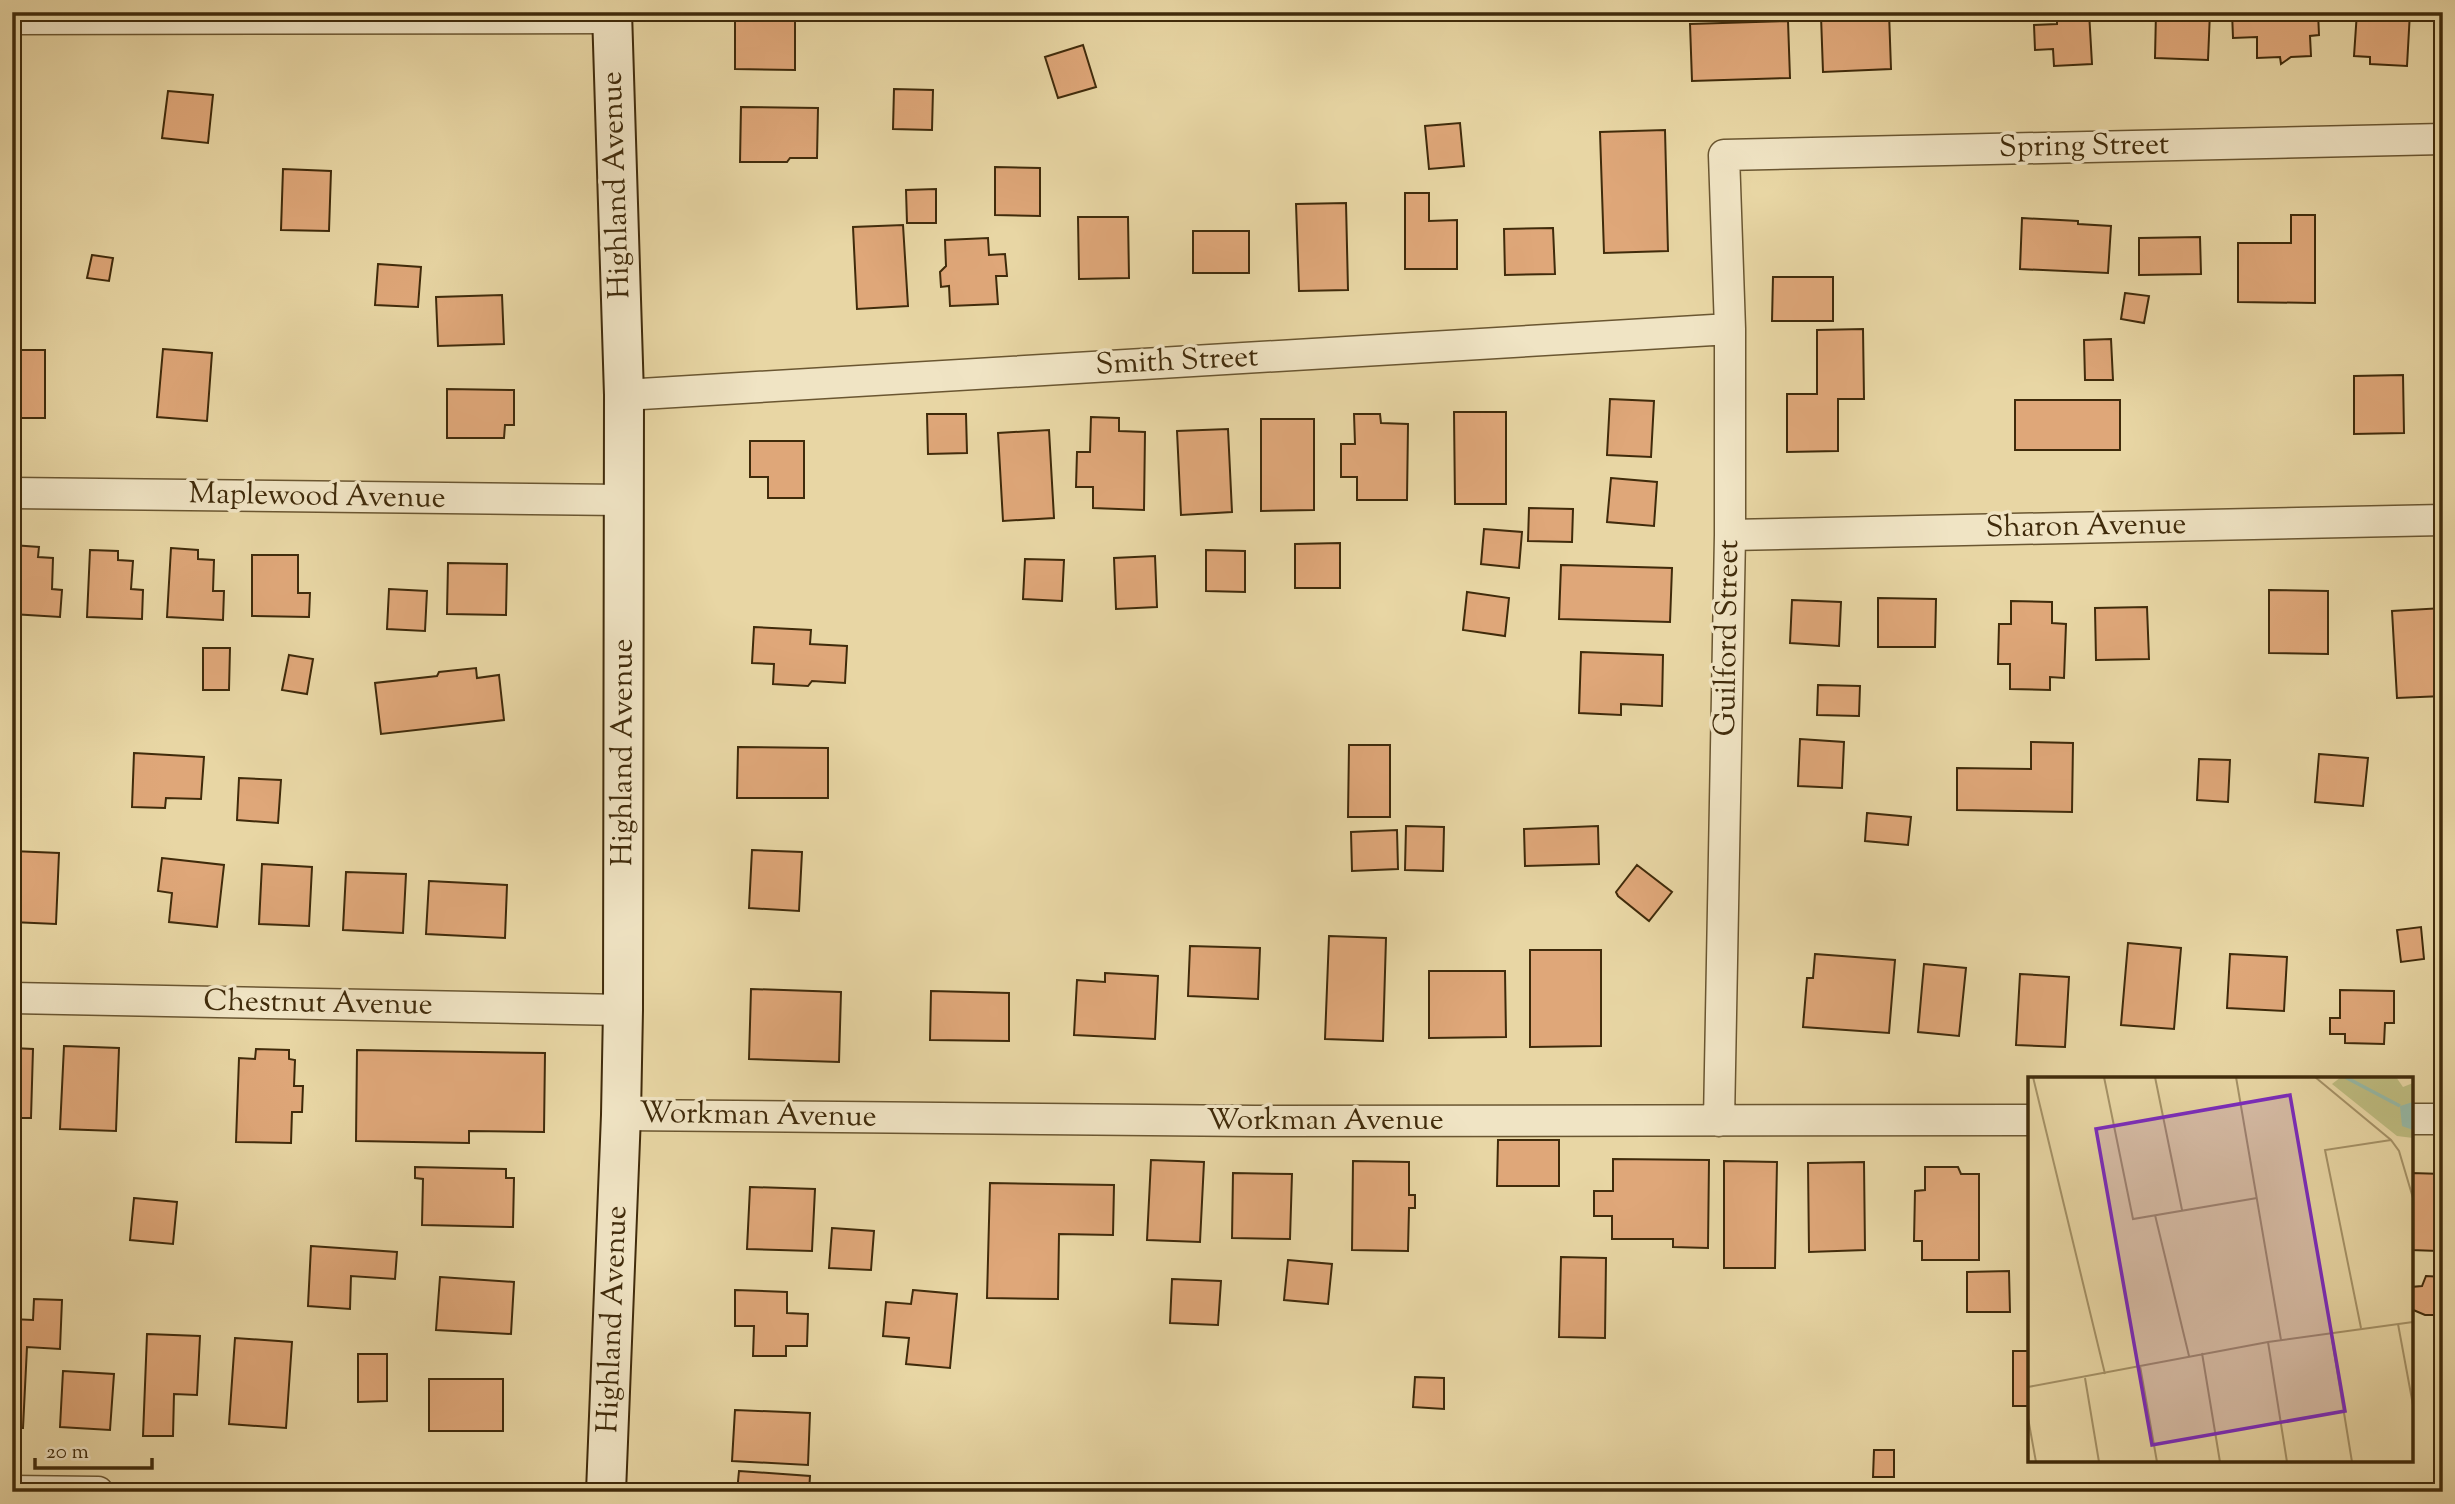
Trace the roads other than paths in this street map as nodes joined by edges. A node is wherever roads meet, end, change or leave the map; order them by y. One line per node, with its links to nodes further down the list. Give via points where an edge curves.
1 (612, 15): 2 (street); 6 (street, Highland Avenue)
2 (12, 19)
3 (2443, 139): 4 (street, Spring Street)
4 (1724, 155): 5 (street, Guilford Street)
5 (1730, 329): 6 (street, Smith Street); 10 (street, Guilford Street)
6 (624, 395): 8 (street, Highland Avenue)
7 (12, 493): 8 (street, Maplewood Avenue)
8 (622, 500): 12 (street, Highland Avenue)
9 (2443, 520): 10 (street, Sharon Avenue)
10 (1730, 535): 17 (street, Guilford Street)
11 (12, 998): 12 (street, Chestnut Avenue)
12 (623, 1010): 13 (street, Highland Avenue)
13 (621, 1115): 17 (street, Workman Avenue); 20 (street, Highland Avenue)
14 (2413, 1119): 15 (street)
15 (2443, 1119)
16 (2028, 1120): 17 (street, Workman Avenue)
17 (1719, 1121)
18 (12, 1491): 19 (street)
19 (98, 1492)
20 (606, 1492)

